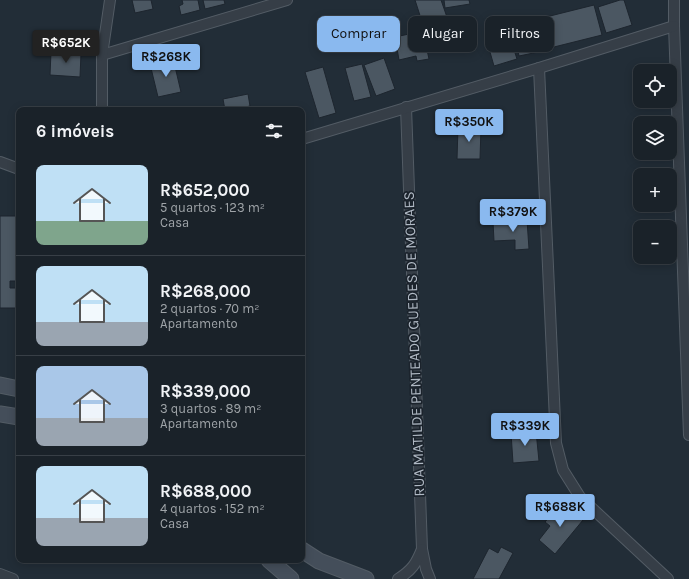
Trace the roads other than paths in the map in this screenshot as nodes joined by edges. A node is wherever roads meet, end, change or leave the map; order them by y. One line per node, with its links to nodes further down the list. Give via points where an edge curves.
1 (110, 0): 5 (street)
2 (287, 0): 5 (street)
3 (674, 0): 4 (street)
4 (674, 26): 6 (street); 16 (street)
5 (102, 55): 7 (street)
6 (539, 68): 8 (street); 27 (street, via 556,443 563,470 580,497)
7 (102, 107)
8 (406, 107): 9 (street); 18 (street, RUA MATILDE PENTEADO GUEDES DE MORAES)
9 (305, 138)
10 (0, 162): 11 (street)
11 (16, 168)
12 (0, 385): 13 (main road)
13 (16, 388)
14 (0, 414): 15 (main road)
15 (16, 417)
16 (689, 421): 17 (street)
17 (689, 435)
18 (422, 549): 25 (street, via 408,573); 26 (street, RUA MATILDE PENTEADO GUEDES DE MORAES)
19 (305, 552): 24 (main road, via 319,561)
20 (272, 563): 23 (main road)
21 (0, 574): 22 (street)
22 (13, 579)
23 (291, 579)
24 (366, 579)
25 (398, 579)
26 (430, 579)
27 (668, 579)

